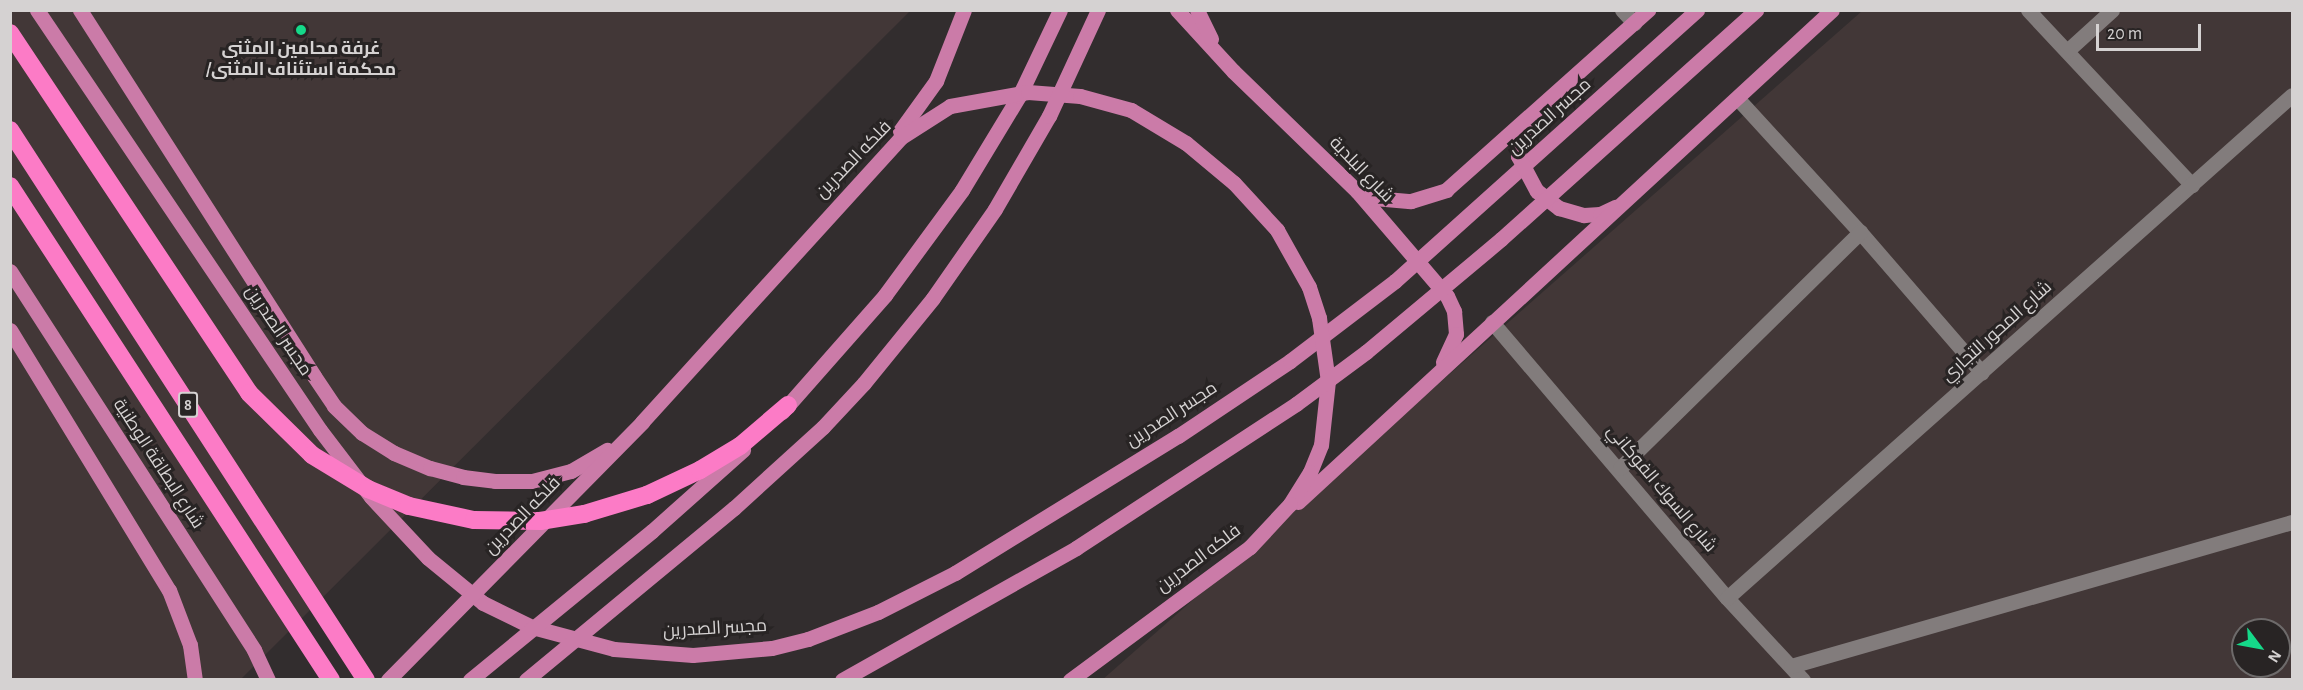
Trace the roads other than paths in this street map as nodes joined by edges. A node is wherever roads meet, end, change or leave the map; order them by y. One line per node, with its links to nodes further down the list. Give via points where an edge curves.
1 (37, 10): 11 (main road, مجسر الصدرين, via 320,430 371,497 428,558 483,603 532,627 614,649 693,655 772,648 808,639 878,612 956,573 1178,436 1290,361 1395,281)
2 (80, 10): 37 (main road, via 334,406 362,433 394,453 463,477 532,481 571,471 607,450)
3 (964, 10): 19 (main road)
4 (970, 10): 19 (main road)
5 (1060, 10): 36 (main road, via 1019,96 962,190 885,295)
6 (1098, 10): 49 (main road, via 1049,116 995,210 940,290 864,383 823,427 734,508)
7 (1177, 10): 20 (main road, شارع البلدية)
8 (1197, 10): 20 (main road, via 1206,33)
9 (1622, 10): 16 (street)
10 (1647, 10): 16 (main road)
11 (1697, 10)
12 (1756, 10): 50 (main road, via 1492,247 1366,352 1296,404 1076,548)
13 (1832, 10): 22 (main road)
14 (2028, 10): 18 (street)
15 (2112, 10): 18 (street)
16 (1634, 23): 23 (main road)
17 (10, 33): 36 (highway, via 249,393 312,455 368,489 409,506 474,520 540,521 584,514 647,495 700,470 740,446)
18 (2067, 51): 26 (street)
19 (949, 55): 25 (main road, via 920,105)
20 (1233, 71): 29 (main road, شارع البلدية)
21 (2292, 95): 26 (street, شارع المحور التجاري)
22 (1738, 99): 28 (main road); 30 (street)
23 (1546, 102): 28 (main road, via 1528,122 1518,156 1537,191 1559,208 1584,215 1600,214); 29 (main road, via 1446,190 1411,201 1374,198)
24 (10, 130): 46 (highway, 8)
25 (865, 174): 37 (main road, فلكه الصدرين); 40 (main road, فلكه الصدرين, via 900,138 950,106 1001,94 1045,93 1080,96 1131,110 1186,143 1234,183 1277,230 1309,287 1319,318 1328,381 1321,446 1310,472 1290,504)
26 (2192, 185): 34 (street, شارع المحور التجاري)
27 (10, 186): 45 (highway, 8)
28 (1640, 189): 32 (main road)
29 (1357, 191): 35 (main road, شارع البلدية, via 1428,271 1454,311 1456,334 1446,358)
30 (1860, 232): 34 (street); 38 (street)
31 (10, 272): 44 (main road, شارع البطاقة الوطنية, via 254,650)
32 (1492, 322): 35 (main road); 38 (street, شارع السوك الفوكاني)
33 (10, 330): 43 (main road, via 169,590 190,645)
34 (1982, 372): 41 (street, شارع المحور التجاري)
35 (1430, 378): 40 (main road)
36 (788, 405): 48 (main road, via 680,507)
37 (642, 422): 47 (main road, فلكه الصدرين)
38 (1620, 468): 41 (street, شارع السوك الفوكاني)
39 (2292, 522): 42 (street)
40 (1250, 547): 51 (main road, فلكه الصدرين)
41 (1727, 598): 42 (street, شارع السوك الفوكاني)
42 (1791, 666): 52 (street, شارع السوك الفوكاني)
43 (195, 680)
44 (268, 680)
45 (331, 680)
46 (366, 680)
47 (388, 680)
48 (470, 680)
49 (526, 680)
50 (842, 680)
51 (1070, 680)
52 (1803, 680)

